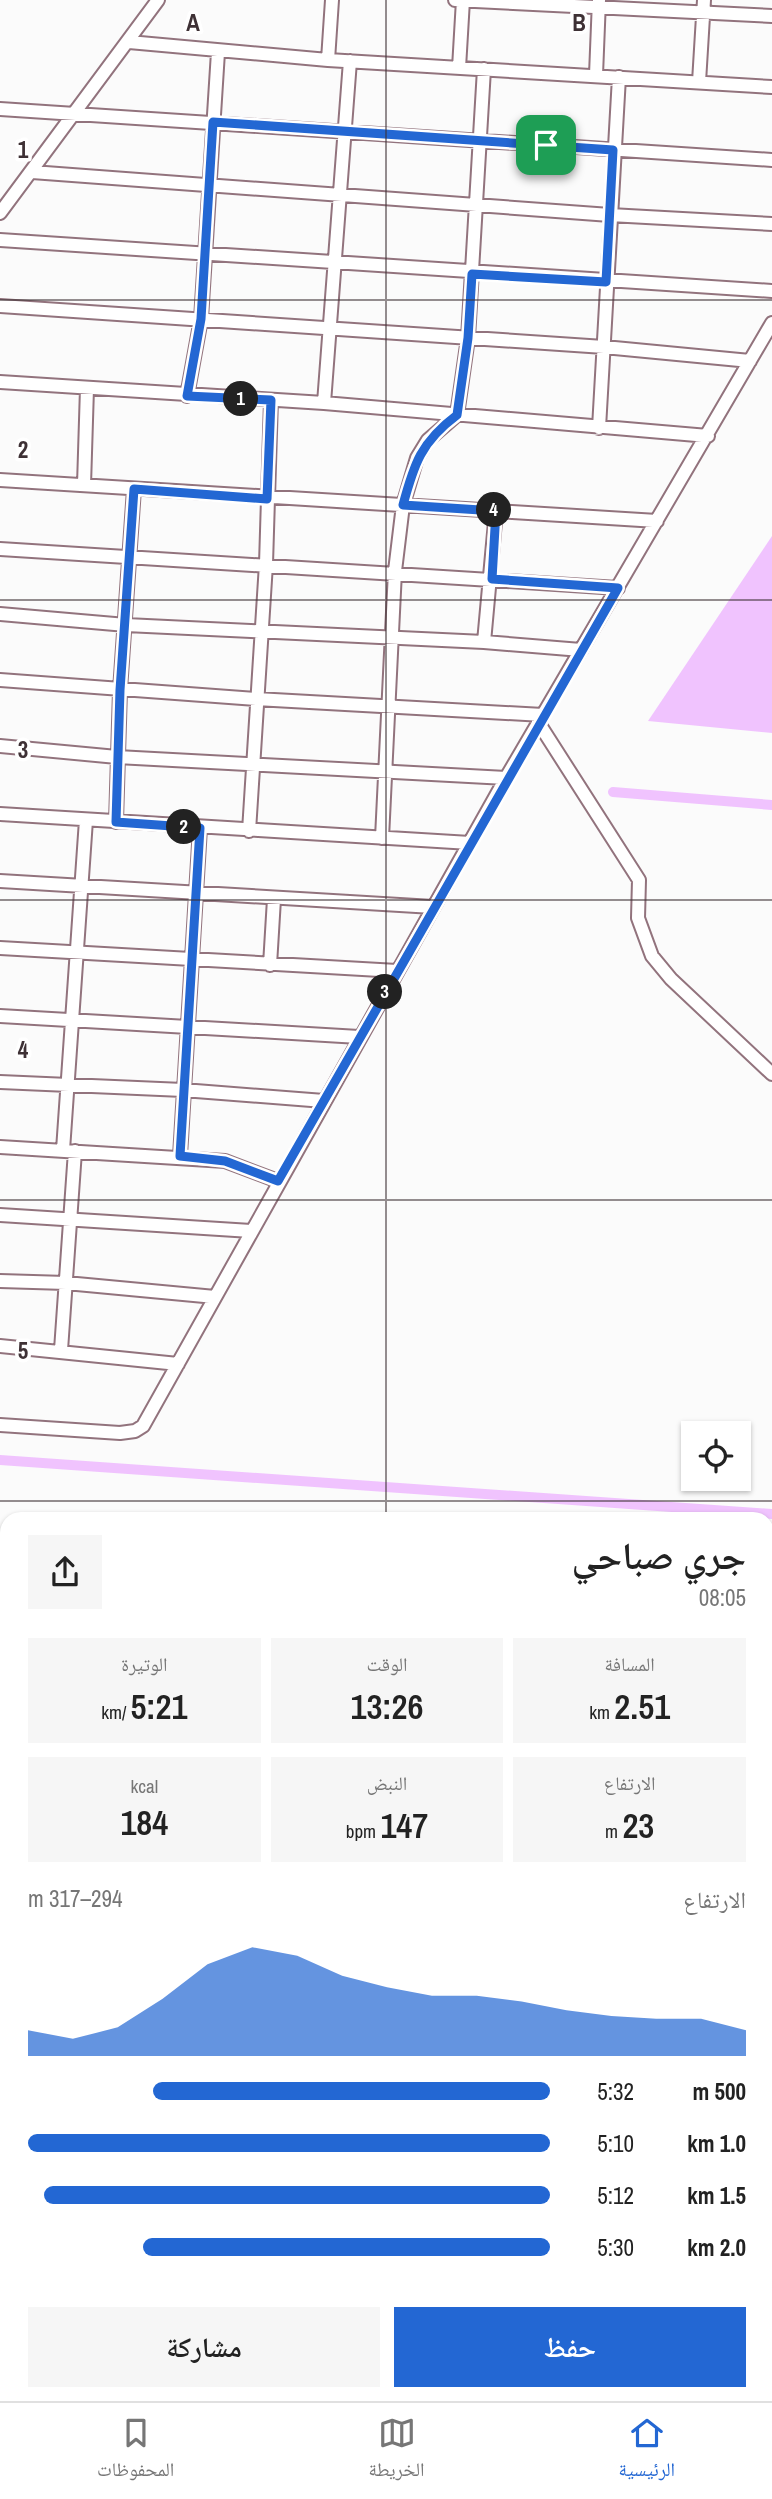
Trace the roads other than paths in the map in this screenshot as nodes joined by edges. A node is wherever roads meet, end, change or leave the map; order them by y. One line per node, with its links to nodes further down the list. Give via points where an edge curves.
1 (158, 0): 9 (street)
2 (332, 0): 11 (street)
3 (455, 0): 4 (street)
4 (463, 0): 5 (street); 13 (street)
5 (523, 2): 6 (street)
6 (599, 4): 7 (street); 15 (street)
7 (704, 6): 8 (street); 17 (street)
8 (772, 16)
9 (129, 42): 10 (street); 20 (street)
10 (218, 52): 11 (street); 21 (street)
11 (328, 60): 12 (street)
12 (349, 61): 13 (street); 22 (street)
13 (459, 68): 14 (street)
14 (484, 69): 15 (street); 23 (street)
15 (596, 75): 16 (street)
16 (619, 77): 17 (street); 24 (street)
17 (699, 82): 18 (street)
18 (772, 87)
19 (0, 109): 20 (street)
20 (75, 111): 21 (street); 26 (street)
21 (213, 122): 22 (street); 27 (street)
22 (344, 129): 23 (street); 28 (street)
23 (479, 140): 24 (street); 29 (street)
24 (613, 150): 25 (street); 31 (street)
25 (772, 160)
26 (32, 172): 27 (street); 30 (street)
27 (208, 186): 28 (street); 34 (street)
28 (341, 193): 29 (street); 35 (street)
29 (477, 204): 31 (street); 36 (street)
30 (0, 213)
31 (610, 215): 32 (street); 37 (street)
32 (772, 224)
33 (0, 240): 34 (street)
34 (205, 253): 35 (street); 40 (street)
35 (335, 263): 36 (street); 42 (street)
36 (472, 274): 37 (street); 43 (street)
37 (606, 282): 38 (street); 44 (street)
38 (772, 292)
39 (0, 306): 40 (street)
40 (201, 319): 42 (street); 48 (street)
41 (772, 323): 45 (street)
42 (330, 330): 43 (street); 50 (street)
43 (468, 338): 44 (street); 51 (street)
44 (604, 347): 45 (street); 52 (street)
45 (750, 361): 53 (street)
46 (0, 382): 47 (street)
47 (88, 388): 48 (street); 55 (street)
48 (187, 396): 49 (street)
49 (271, 400): 50 (street); 57 (street)
50 (324, 403): 51 (street)
51 (457, 415): 52 (street); 58 (street, via 428,440 417,458)
52 (599, 428): 53 (street)
53 (708, 436): 60 (street)
54 (0, 480): 55 (street)
55 (84, 485): 56 (street)
56 (134, 489): 57 (street); 62 (street)
57 (267, 499): 58 (street); 63 (street)
58 (403, 505): 59 (street); 64 (street)
59 (496, 511): 60 (street); 65 (street)
60 (657, 521): 66 (street)
61 (0, 549): 62 (street)
62 (130, 555): 63 (street); 68 (street)
63 (266, 564): 64 (street); 69 (street)
64 (396, 571): 65 (street); 70 (street)
65 (492, 579): 66 (street); 71 (street)
66 (618, 588): 72 (street)
67 (0, 614): 68 (street)
68 (126, 625): 69 (street); 74 (street)
69 (261, 633): 70 (street); 75 (street)
70 (393, 638): 71 (street); 76 (street)
71 (484, 642): 72 (street)
72 (581, 650): 77 (street)
73 (0, 680): 74 (street)
74 (120, 690): 75 (street); 79 (street)
75 (256, 699): 76 (street); 80 (street)
76 (387, 705): 77 (street); 81 (street)
77 (540, 719): 82 (street); 104 (street, via 639,880 638,918 652,956)
78 (0, 746): 79 (street)
79 (117, 757): 80 (street); 85 (street)
80 (253, 763): 81 (street); 87 (street)
81 (386, 771): 82 (street); 88 (street)
82 (506, 778): 89 (street)
83 (0, 814): 84 (street)
84 (86, 820): 85 (street); 91 (street)
85 (116, 822): 86 (street)
86 (200, 828): 87 (street); 92 (street)
87 (249, 831): 88 (street)
88 (382, 838): 89 (street)
89 (470, 843): 94 (street)
90 (0, 881): 91 (street)
91 (81, 887): 92 (street); 96 (street)
92 (196, 894): 93 (street); 97 (street)
93 (274, 898): 94 (street); 98 (street)
94 (433, 907): 99 (street)
95 (0, 948): 96 (street)
96 (76, 953): 97 (street); 101 (street)
97 (191, 960): 98 (street); 102 (street)
98 (270, 965): 99 (street)
99 (397, 971): 103 (street)
100 (0, 1016): 101 (street)
101 (71, 1021): 102 (street); 106 (street)
102 (188, 1026): 103 (street); 107 (street)
103 (359, 1037): 108 (street)
104 (772, 1074)
105 (0, 1082): 106 (street)
106 (68, 1086): 107 (street); 110 (street)
107 (183, 1090): 108 (street); 111 (street)
108 (324, 1101): 112 (street)
109 (0, 1147): 110 (street)
110 (69, 1151): 111 (street); 114 (street)
111 (180, 1156): 112 (street, via 225,1161)
112 (278, 1181): 115 (street)
113 (0, 1216): 114 (street)
114 (69, 1219): 115 (street); 117 (street)
115 (251, 1231): 118 (street)
116 (0, 1281): 117 (street)
117 (66, 1283): 118 (street); 120 (street)
118 (215, 1297): 121 (street)
119 (0, 1346): 120 (street)
120 (61, 1350): 121 (street)
121 (178, 1363): 122 (street, via 152,1413 135,1431)
122 (0, 1425)

